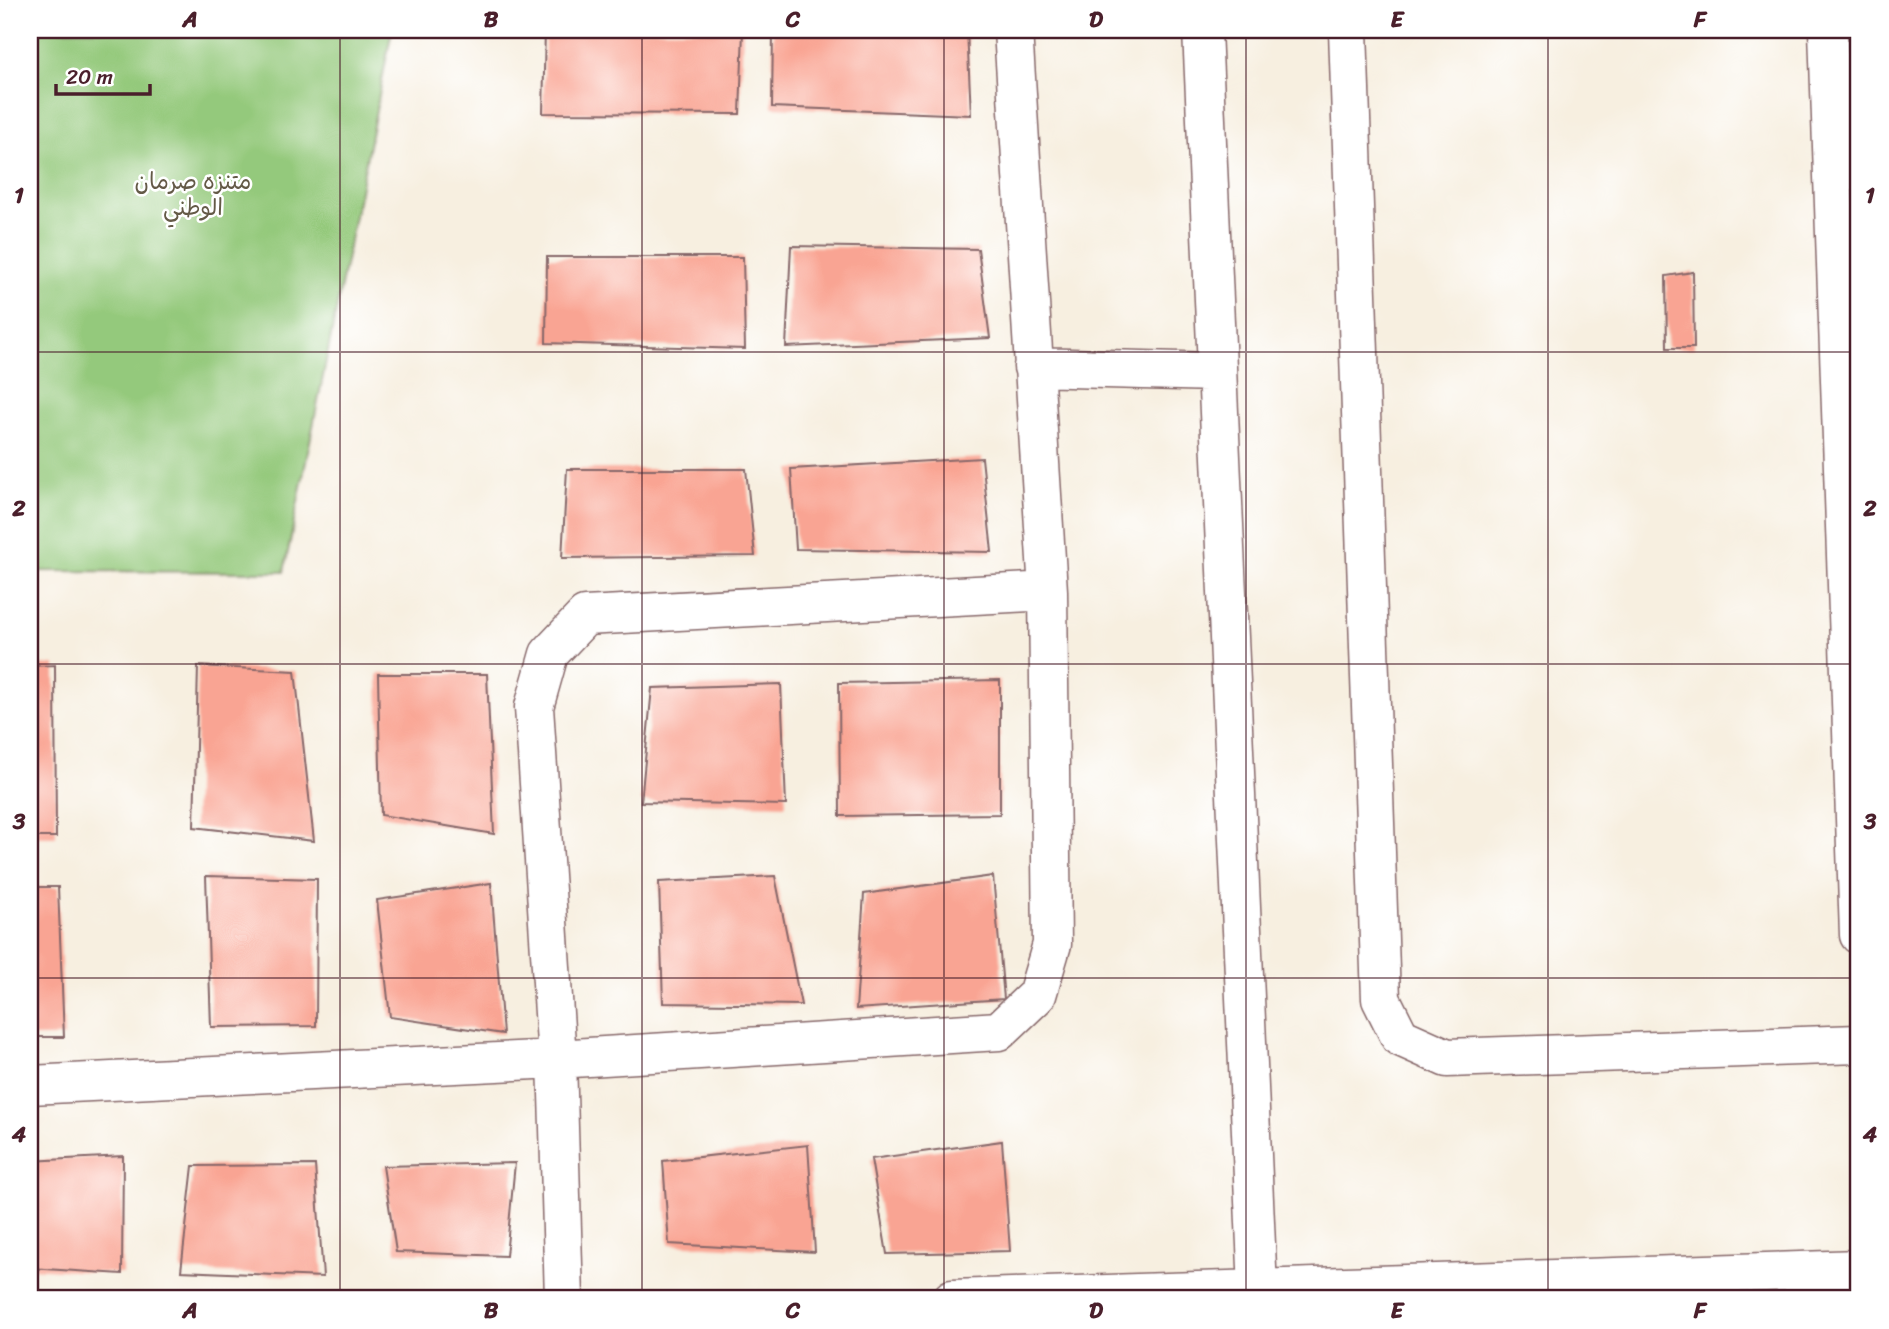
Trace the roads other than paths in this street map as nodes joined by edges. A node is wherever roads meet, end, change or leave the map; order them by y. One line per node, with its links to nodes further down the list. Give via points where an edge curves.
1 (1013, 30): 5 (street)
2 (1202, 30): 6 (street)
3 (1348, 30): 9 (street, via 1381,999 1400,1037 1447,1058)
4 (1828, 30): 8 (street)
5 (1033, 367): 6 (street); 7 (street)
6 (1216, 372): 14 (street)
7 (1048, 591): 10 (street, via 1052,944 1037,995 999,1031); 10 (street, via 585,616 549,654 534,707)
8 (1859, 935)
9 (1859, 1044)
10 (557, 1059): 11 (street); 16 (street)
11 (30, 1085)
12 (1859, 1269): 13 (street)
13 (1748, 1286): 14 (street)
14 (1258, 1290): 15 (street)
15 (1218, 1295): 17 (street)
16 (564, 1299)
17 (953, 1299)

